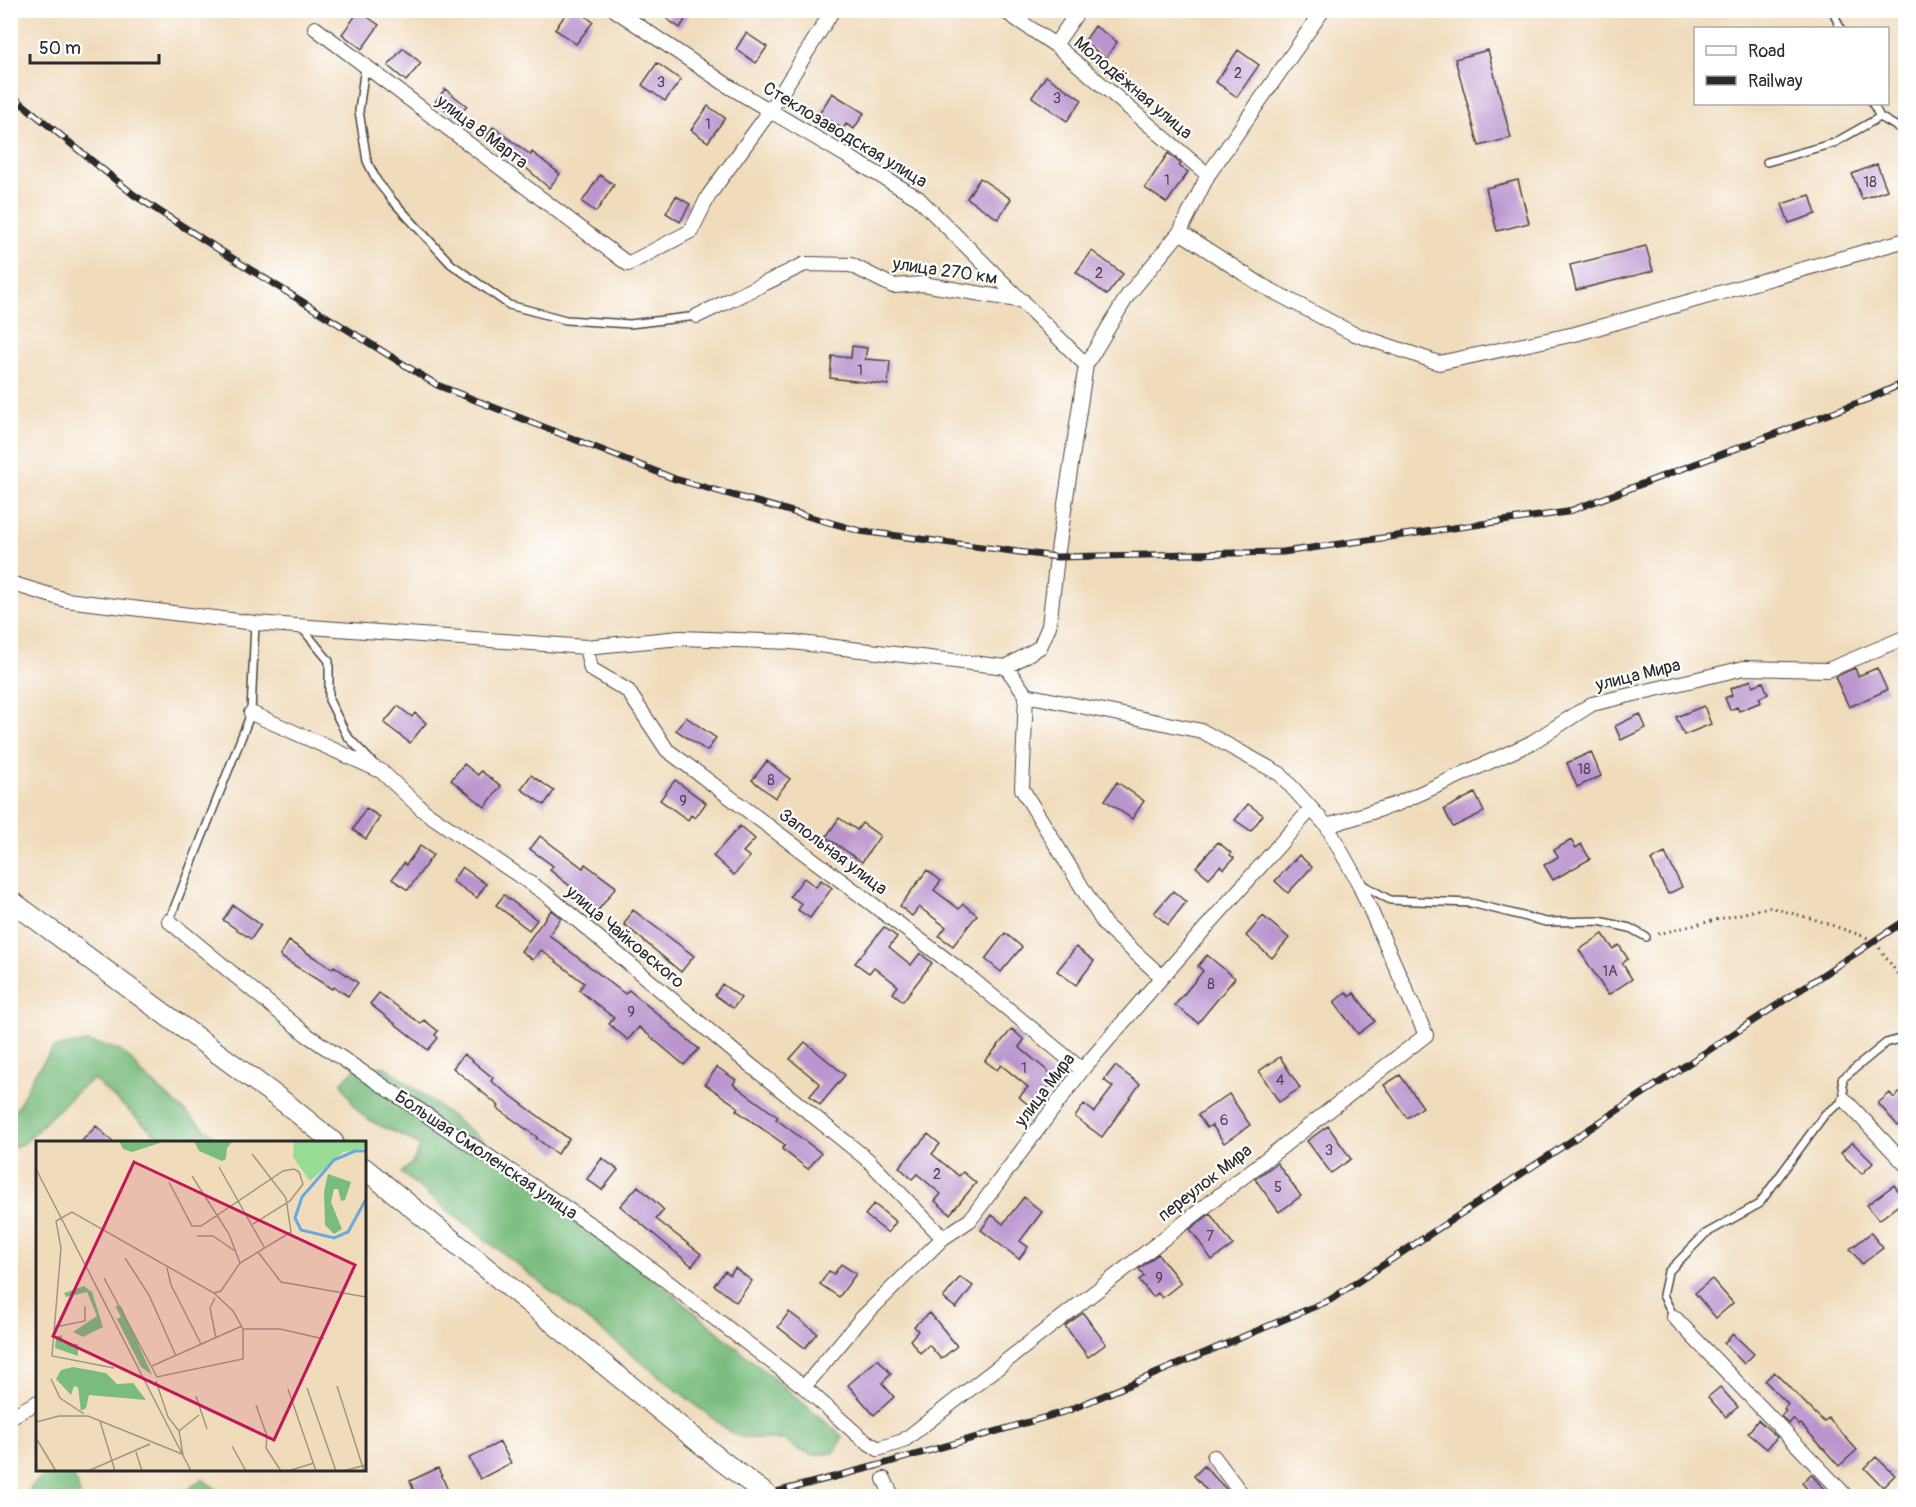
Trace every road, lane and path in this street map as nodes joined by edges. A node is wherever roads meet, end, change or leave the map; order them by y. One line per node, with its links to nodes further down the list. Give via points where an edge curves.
1 (615, 10): 12 (street, Стеклозаводская улица)
2 (833, 10): 12 (street)
3 (1003, 10): 9 (street, Молодёжная улица)
4 (1078, 10): 9 (street)
5 (1323, 10): 16 (street)
6 (1835, 16): 7 (lane)
7 (1840, 27)
8 (315, 28): 10 (street, улица 8 Марта)
9 (1055, 45): 16 (street, Молодёжная улица)
10 (365, 66): 12 (street, улица 8 Марта, via 628,264 691,231 709,195); 20 (lane, via 359,111 367,161 392,200 451,264 509,305 566,320 630,324)
11 (1874, 105): 13 (lane)
12 (770, 111): 19 (street, Стеклозаводская улица, via 918,198)
13 (1880, 117): 14 (lane); 15 (lane, via 1834,143)
14 (1905, 132)
15 (1767, 162)
16 (1208, 175): 17 (street)
17 (1180, 232): 18 (street, via 1263,286 1352,333 1439,363 1575,334); 21 (street, via 1128,295)
18 (1905, 240)
19 (1023, 302): 20 (street, улица 270 км, via 923,284 894,286 851,266 805,264); 21 (street, Стеклозаводская улица)
20 (696, 316)
21 (1086, 365): 27 (street, via 1049,626 1040,647)
22 (10, 583): 23 (street, via 66,600)
23 (255, 623): 24 (street); 29 (lane)
24 (301, 627): 26 (street); 30 (lane, via 329,661 328,700 347,736)
25 (1905, 638): 32 (street, улица Мира, via 1828,670 1744,668 1592,704 1531,743 1397,804)
26 (586, 647): 27 (street, via 680,638 792,642); 40 (street, Запольная улица, via 591,669 628,691 667,750 968,976)
27 (1006, 667): 28 (street)
28 (1026, 695): 31 (street, переулок Мира, via 1202,730 1280,774); 37 (street, via 1022,789 1105,925)
29 (251, 712): 30 (street, улица Чайковского); 35 (lane)
30 (381, 771): 45 (street, улица Чайковского, via 424,811 546,894 868,1160)
31 (1311, 809): 32 (street, переулок Мира); 37 (street, улица Мира)
32 (1327, 826): 33 (street, переулок Мира)
33 (1358, 882): 36 (lane, via 1390,900 1471,903 1546,922 1599,921); 47 (street, переулок Мира, via 1426,1035 903,1441 878,1449)
34 (10, 900): 42 (main road, via 288,1105)
35 (169, 921): 47 (street, Большая Смоленская улица, via 307,1035 612,1239)
36 (1646, 936): 38 (path, via 1769,907 1874,940)
37 (1161, 977): 40 (street, улица Мира)
38 (1905, 986)
39 (1905, 1037): 41 (lane, via 1886,1043 1842,1079)
40 (1082, 1070): 45 (street, улица Мира, via 970,1220)
41 (1845, 1100): 43 (street); 46 (lane, via 1826,1114 1760,1204 1705,1234 1668,1272 1663,1295)
42 (331, 1141)
43 (1905, 1165)
44 (366, 1170): 52 (main road, bridge)
45 (943, 1238): 47 (street, улица Мира, via 861,1318)
46 (1674, 1317): 55 (street)
47 (804, 1387)
48 (36, 1403): 49 (street)
49 (10, 1417)
50 (1214, 1457): 54 (street)
51 (884, 1479): 53 (street)
52 (768, 1497)
53 (891, 1497)
54 (1243, 1497)
55 (1846, 1497)

